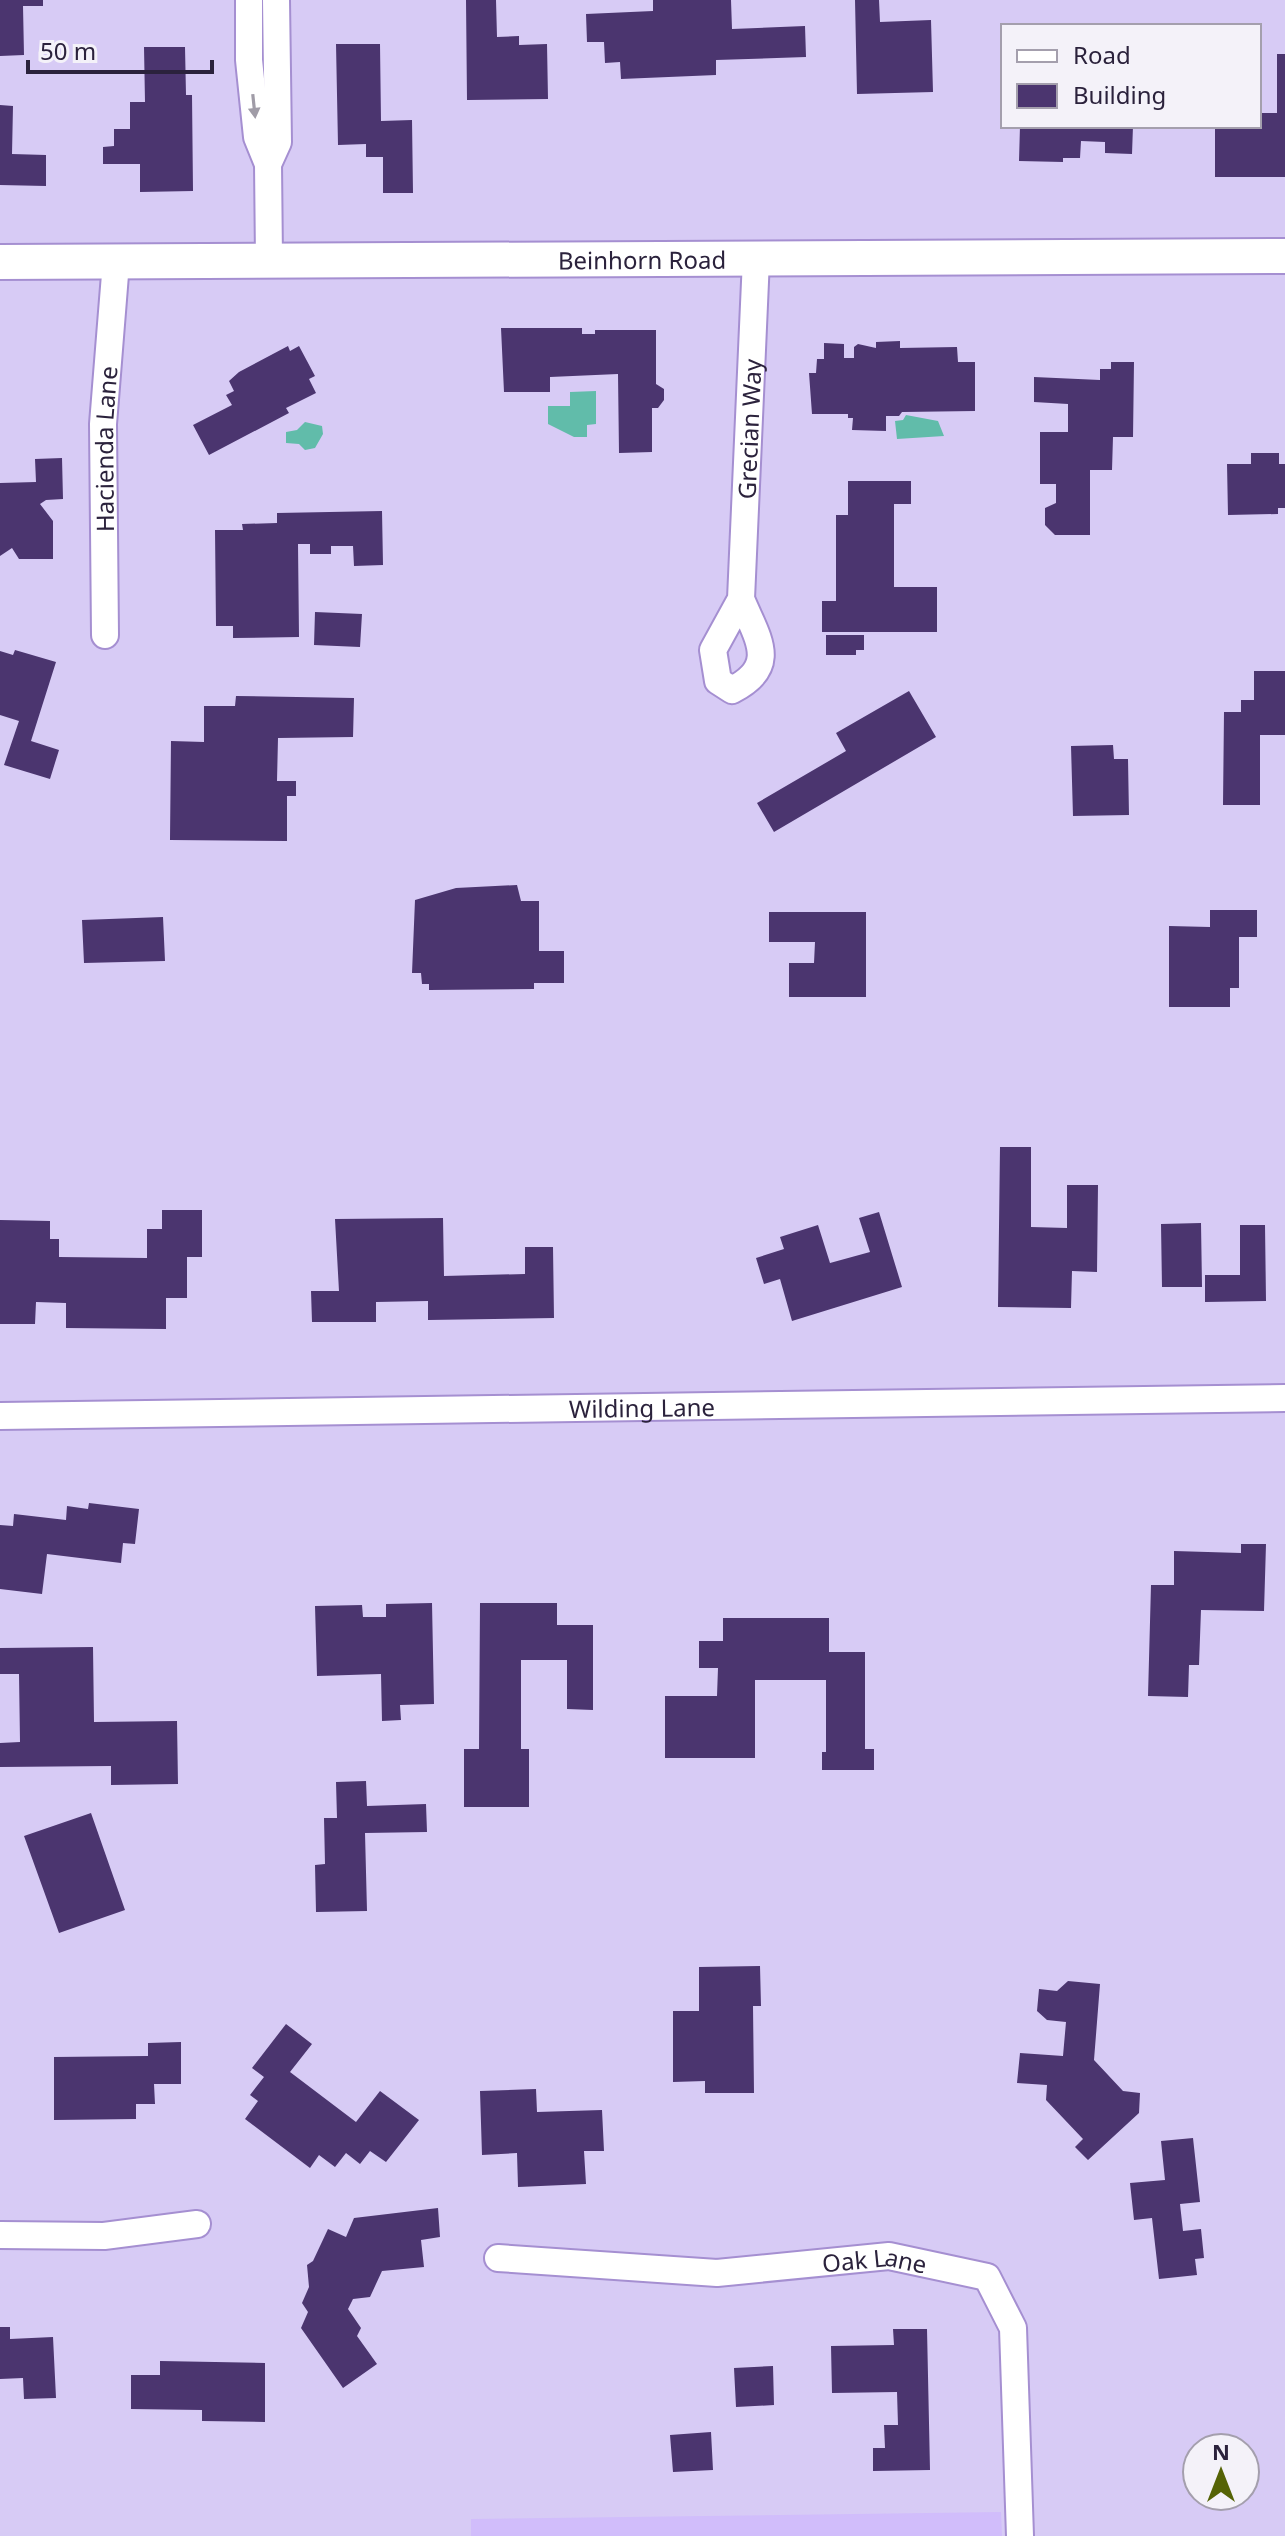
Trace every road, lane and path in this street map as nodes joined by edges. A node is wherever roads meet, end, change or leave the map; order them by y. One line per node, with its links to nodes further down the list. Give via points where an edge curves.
1 (249, 0): 3 (street, one-way to 3, via 257,137)
2 (276, 0): 3 (street, via 278,142)
3 (268, 164): 5 (street)
4 (1285, 256): 6 (street, Beinhorn Road)
5 (269, 259): 6 (street, Beinhorn Road); 8 (street, Beinhorn Road)
6 (756, 259): 9 (street, Grecian Way)
7 (0, 262): 8 (street, Beinhorn Road)
8 (116, 262): 10 (street, Hacienda Lane, via 103,424)
9 (741, 599)
10 (105, 635)
11 (1285, 1398): 12 (street, Wilding Lane)
12 (0, 1416)
13 (197, 2224): 14 (street, via 104,2236)
14 (0, 2235)
15 (498, 2258): 16 (street, Oak Lane, via 717,2273 889,2256 987,2277 1013,2328)
16 (1020, 2536)

